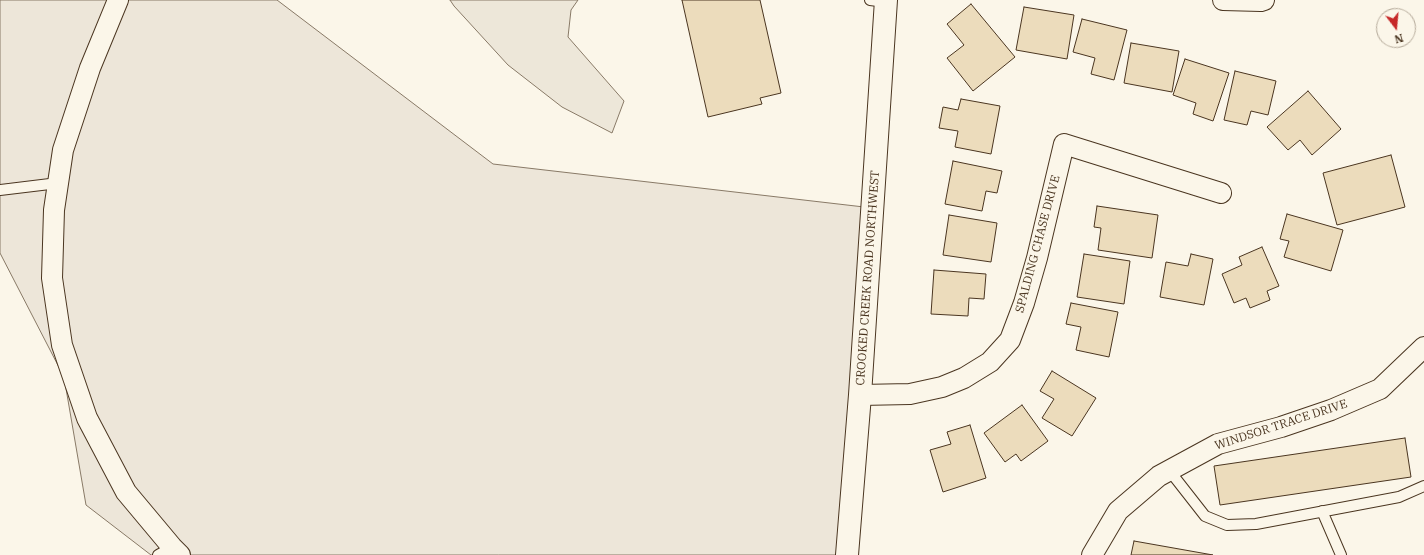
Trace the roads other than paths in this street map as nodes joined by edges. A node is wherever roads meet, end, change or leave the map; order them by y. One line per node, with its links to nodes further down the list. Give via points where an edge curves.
1 (118, 0): 5 (street, via 90,68 63,150)
2 (1223, 0): 3 (street)
3 (1264, 0)
4 (881, 1): 9 (street, CROOKED CREEK ROAD NORTHWEST)
5 (58, 183): 6 (lane); 13 (street, via 54,210 52,278 62,345 87,418 126,492)
6 (0, 190)
7 (1221, 193): 9 (street, SPALDING CHASE DRIVE, via 1064,144 1037,258 1010,340 990,362 964,378 942,387 910,394)
8 (1424, 348): 10 (street, WINDSOR TRACE DRIVE, via 1380,389 1331,410 1281,427 1218,444)
9 (860, 395): 14 (street, CROOKED CREEK ROAD NORTHWEST)
10 (1168, 470): 12 (lane, via 1205,516 1227,525 1256,524); 15 (street, WINDSOR TRACE DRIVE, via 1118,512)
11 (1424, 486): 12 (lane, via 1399,497)
12 (1322, 511): 16 (lane)
13 (170, 552)
14 (847, 555)
15 (1092, 555)
16 (1342, 555)

